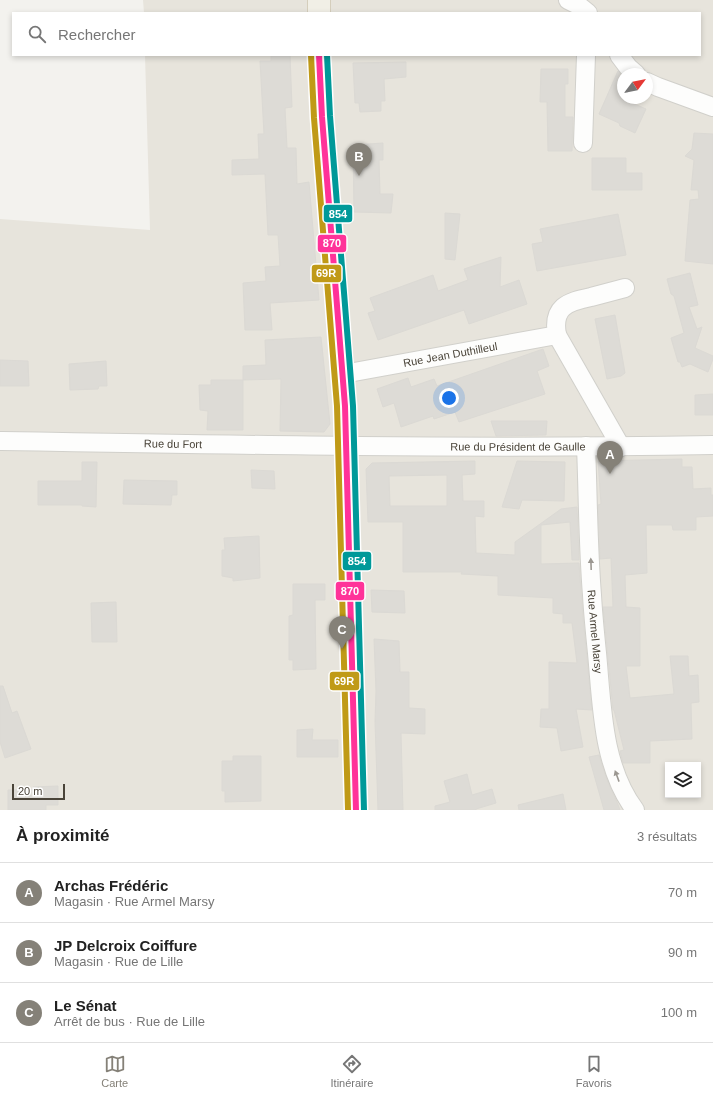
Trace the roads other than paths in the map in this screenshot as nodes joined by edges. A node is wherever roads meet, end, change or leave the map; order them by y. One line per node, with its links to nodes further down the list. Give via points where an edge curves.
1 (319, 0): 3 (main road)
2 (568, 0): 4 (street)
3 (319, 12)
4 (587, 12)
5 (319, 56): 14 (main road)
6 (586, 56): 11 (street)
7 (620, 56): 8 (street)
8 (629, 68)
9 (653, 85): 10 (street)
10 (713, 107)
11 (583, 142)
12 (625, 288): 13 (street, via 566,305 557,318)
13 (557, 335): 14 (street, Rue Jean Duthilleul); 19 (street)
14 (343, 374): 17 (main road)
15 (0, 441): 17 (street, Rue du Fort)
16 (713, 445): 19 (street, Rue du Président de Gaulle)
17 (346, 446): 18 (street, Rue du Président de Gaulle); 20 (main road)
18 (586, 446): 19 (street, Rue du Président de Gaulle); 21 (street, Rue Armel Marsy, one-way to 18, via 617,777 603,720 592,594)
19 (621, 447)
20 (356, 810)
21 (635, 810)

